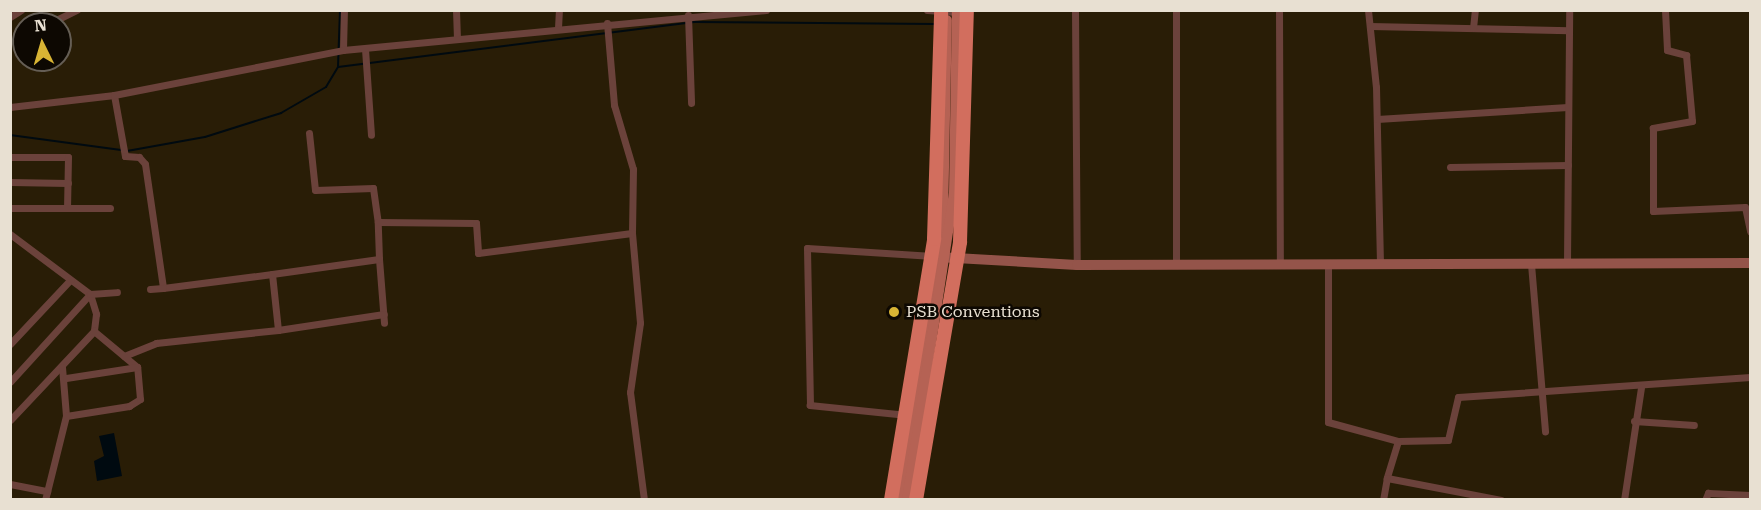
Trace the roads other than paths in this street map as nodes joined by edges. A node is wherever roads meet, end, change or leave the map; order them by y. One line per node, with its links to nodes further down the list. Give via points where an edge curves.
1 (21, 10): 19 (street)
2 (344, 10): 27 (street)
3 (456, 10): 25 (street)
4 (559, 10): 21 (street)
5 (766, 10): 18 (street)
6 (927, 10): 14 (street)
7 (1075, 10): 52 (street)
8 (1176, 10): 53 (street)
9 (1279, 10): 54 (street)
10 (1368, 10): 20 (street)
11 (1475, 10): 22 (street)
12 (1569, 10): 24 (street)
13 (1665, 10): 44 (street, via 1667,50 1686,55 1692,121 1653,128 1653,211 1745,207)
14 (933, 11): 15 (street)
15 (940, 11): 16 (street); 91 (highway, bridge, via 934,239)
16 (955, 11): 47 (main road, via 954,192); 94 (highway, bridge, via 960,242)
17 (665, 14): 18 (street); 23 (street)
18 (688, 15): 29 (street)
19 (10, 17)
20 (1370, 26): 22 (street); 32 (street)
21 (558, 28): 23 (street); 25 (street)
22 (1473, 28): 24 (street)
23 (607, 30): 45 (street, via 614,105 633,169)
24 (1569, 30): 31 (street)
25 (457, 38): 26 (street)
26 (365, 49): 27 (street); 34 (street)
27 (343, 50): 28 (street)
28 (114, 95): 30 (street); 59 (street, via 125,156 139,157 146,164)
29 (691, 103)
30 (10, 107)
31 (1568, 107): 32 (street); 36 (street)
32 (1377, 119): 56 (street)
33 (309, 133): 43 (street, via 315,190 373,188)
34 (371, 135)
35 (10, 157): 39 (street, via 68,157)
36 (1568, 165): 37 (street); 49 (street)
37 (1450, 168)
38 (10, 182): 39 (street)
39 (68, 183): 41 (street)
40 (10, 208): 41 (street)
41 (67, 208): 42 (street)
42 (110, 208)
43 (378, 222): 45 (street, via 476,224 478,253); 48 (street)
44 (1750, 231)
45 (632, 233): 90 (street, via 640,322 630,392)
46 (10, 234): 58 (street)
47 (942, 257): 52 (street); 78 (main road); 78 (street, via 807,248 810,405); 93 (main road)
48 (379, 259): 57 (street); 63 (street)
49 (1567, 263): 50 (street); 51 (street)
50 (1750, 263)
51 (1531, 264): 56 (street); 75 (street)
52 (1077, 265): 53 (street)
53 (1176, 265): 54 (street)
54 (1280, 265): 55 (street)
55 (1328, 265): 56 (street); 83 (street, via 1328,422)
56 (1380, 265)
57 (272, 274): 59 (street); 65 (street)
58 (70, 280): 62 (street); 67 (street)
59 (163, 288): 60 (street)
60 (150, 289)
61 (117, 292): 62 (street)
62 (90, 294): 66 (street, via 96,314); 73 (street)
63 (384, 314): 64 (street); 65 (street)
64 (384, 324)
65 (278, 330): 68 (street, via 156,343)
66 (94, 331): 68 (street); 69 (street)
67 (10, 344)
68 (124, 356): 70 (street)
69 (62, 367): 72 (street); 76 (street)
70 (137, 367): 72 (street); 77 (street, via 141,393 136,403)
71 (1750, 377): 74 (street)
72 (66, 378): 77 (street)
73 (10, 381)
74 (1641, 387): 75 (street); 80 (street)
75 (1544, 390): 82 (street); 83 (street, via 1458,397 1448,440)
76 (13, 409): 79 (street)
77 (66, 416): 86 (street)
78 (913, 416): 92 (main road)
79 (10, 420)
80 (1634, 421): 81 (street); 97 (street)
81 (1694, 425)
82 (1545, 431)
83 (1398, 441): 84 (street)
84 (1388, 478): 95 (street); 96 (street)
85 (10, 484): 86 (street)
86 (46, 491): 89 (street)
87 (1750, 495): 88 (street)
88 (1730, 497): 98 (street, via 1708,493)
89 (45, 500)
90 (644, 500)
91 (891, 500)
92 (899, 500)
93 (908, 500)
94 (916, 500)
95 (1383, 500)
96 (1501, 500)
97 (1624, 500)
98 (1705, 500)

